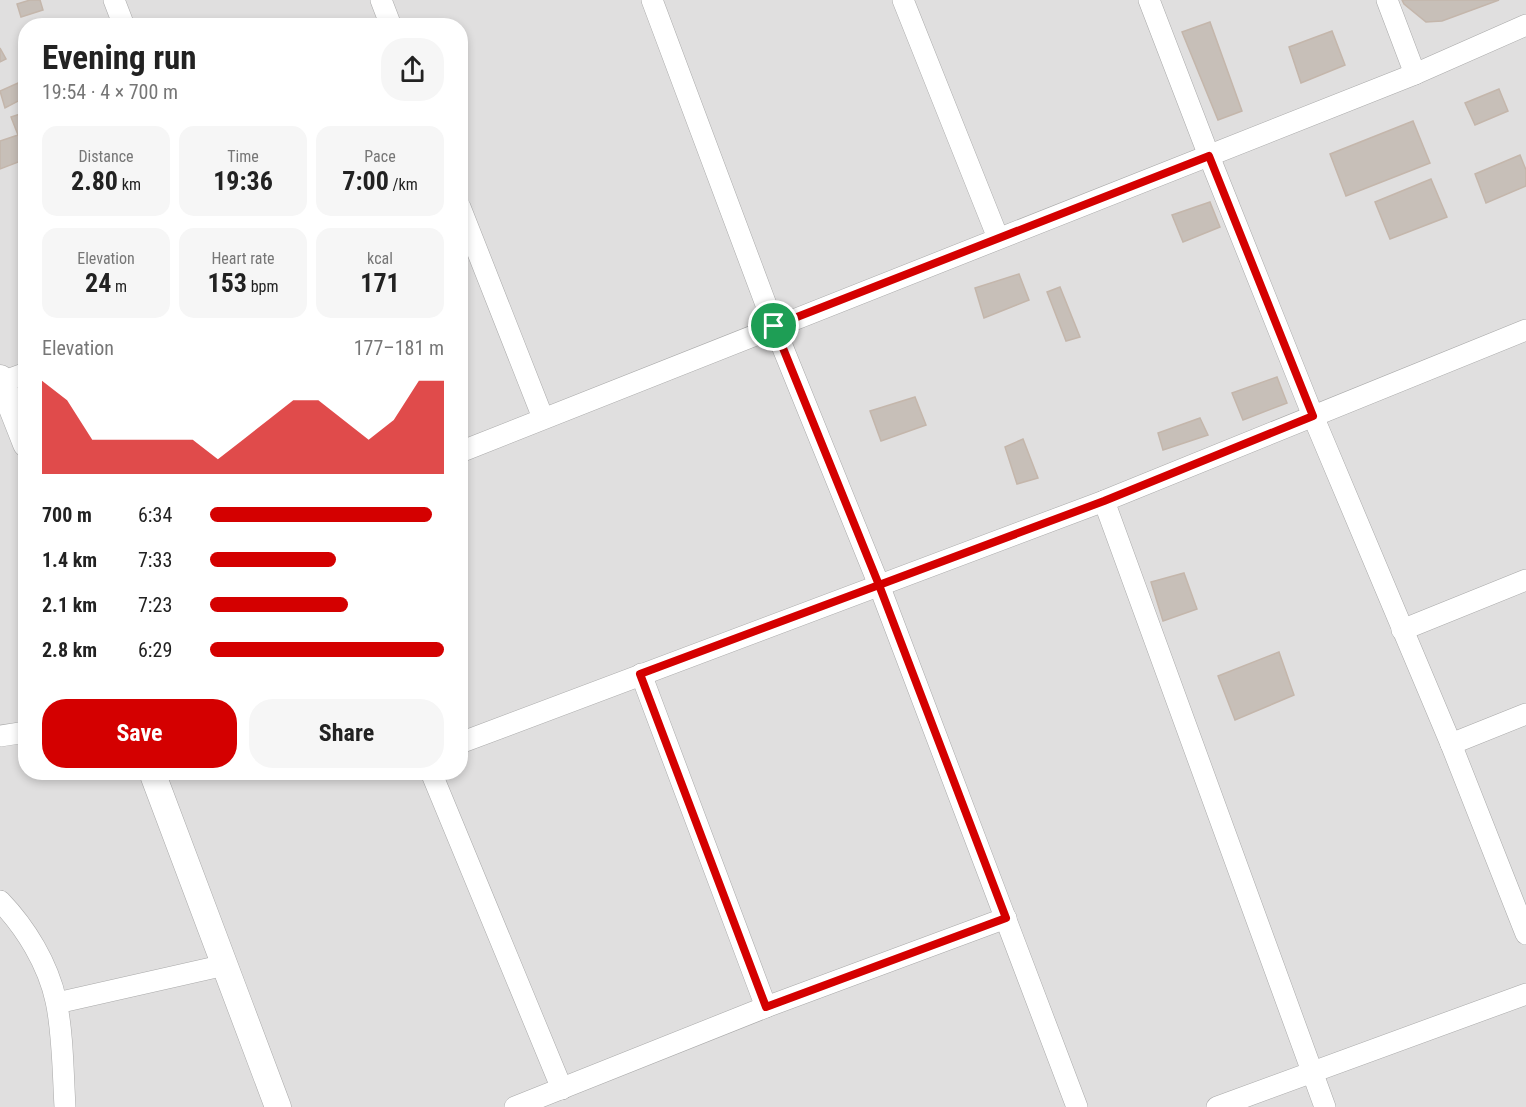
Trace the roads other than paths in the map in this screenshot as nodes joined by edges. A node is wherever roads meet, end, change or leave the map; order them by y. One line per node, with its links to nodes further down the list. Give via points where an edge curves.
1 (114, 0): 7 (street)
2 (381, 0): 8 (street)
3 (652, 0): 14 (street)
4 (903, 0): 13 (street)
5 (1149, 0): 11 (street)
6 (1387, 0): 10 (street)
7 (121, 18)
8 (388, 18)
9 (1526, 25): 10 (street)
10 (1415, 74): 11 (street)
11 (1209, 156): 13 (street); 18 (street)
12 (468, 227): 19 (street)
13 (998, 238): 14 (street)
14 (774, 326): 19 (street); 24 (street)
15 (1526, 330): 18 (street)
16 (18, 375): 17 (street)
17 (1, 380): 20 (street)
18 (1313, 416): 22 (street); 25 (street)
19 (543, 418): 21 (street)
20 (18, 424)
21 (468, 449)
22 (1104, 501): 24 (street); 41 (street)
23 (1526, 580): 25 (street)
24 (879, 585): 26 (street); 35 (street)
25 (1402, 630): 31 (street)
26 (640, 674): 30 (street); 40 (street)
27 (1526, 714): 31 (street)
28 (18, 733): 29 (street)
29 (0, 736)
30 (468, 740)
31 (1451, 744): 36 (street)
32 (155, 780): 37 (street)
33 (434, 780): 42 (street)
34 (0, 901): 39 (street, via 33,944)
35 (1006, 918): 40 (street); 46 (street)
36 (1526, 934)
37 (225, 965): 39 (street); 44 (street)
38 (1526, 994): 41 (street)
39 (57, 1003): 43 (street)
40 (766, 1007): 42 (street)
41 (1312, 1073): 47 (street); 48 (street)
42 (562, 1089): 45 (street)
43 (65, 1107)
44 (279, 1107)
45 (515, 1107)
46 (1077, 1107)
47 (1217, 1107)
48 (1325, 1107)

